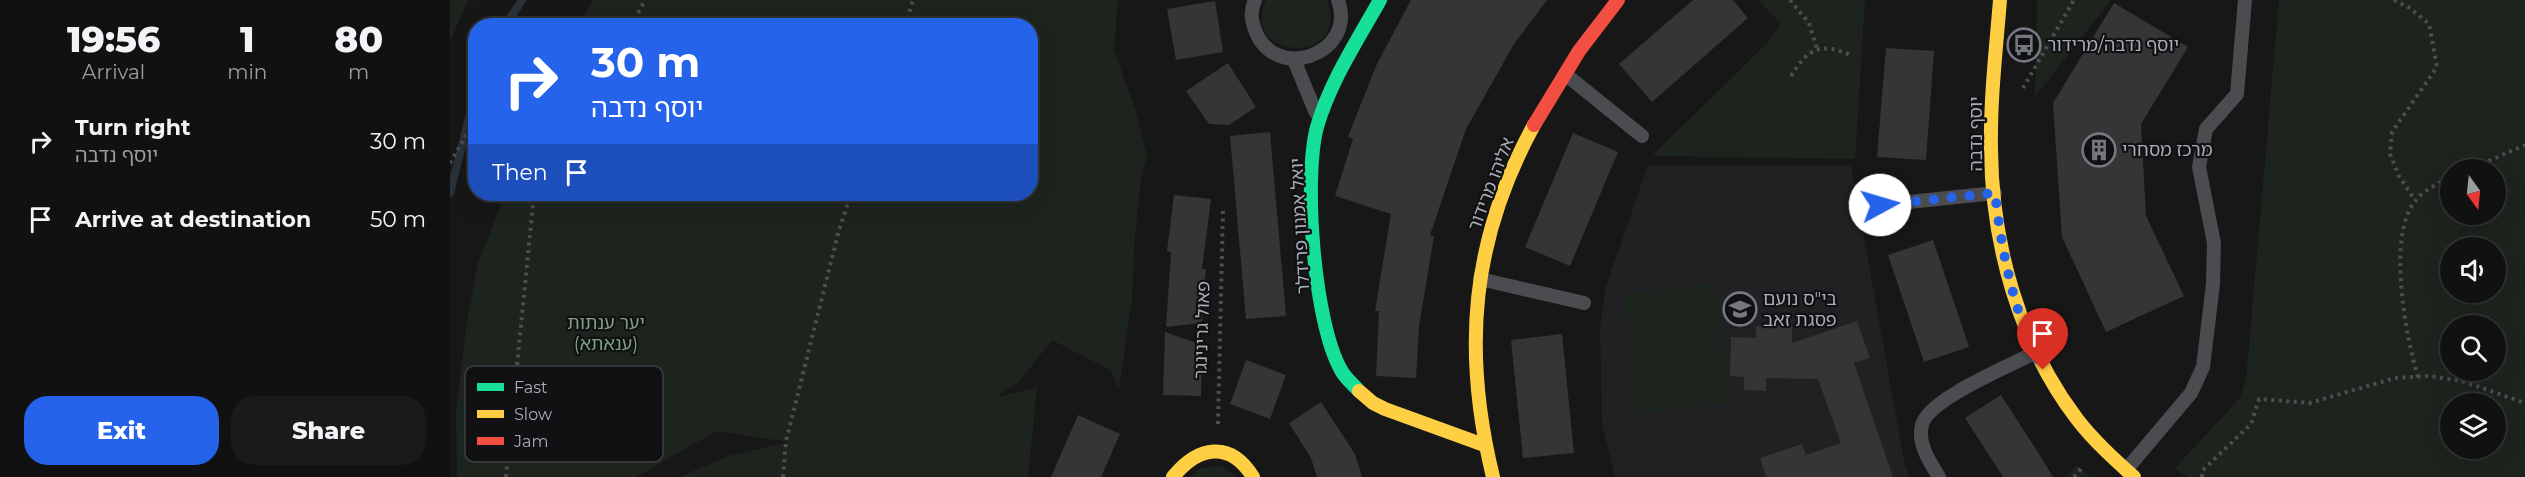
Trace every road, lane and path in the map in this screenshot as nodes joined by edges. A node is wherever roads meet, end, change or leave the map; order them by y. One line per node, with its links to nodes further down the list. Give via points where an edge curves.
1 (645, 0): 12 (path)
2 (913, 0): 13 (path)
3 (1255, 0): 16 (lane, via 1252,21 1257,36 1266,48)
4 (1338, 0): 16 (lane, via 1339,27 1332,41 1321,52)
5 (1380, 0): 20 (street, יואל אמנון פרידלר, via 1328,96)
6 (1618, 0): 17 (street, אליהו מרידור)
7 (1790, 0): 14 (path, via 1809,23)
8 (2000, 0): 27 (street, יוסף נדבה, via 1991,143)
9 (2073, 0): 19 (path)
10 (2245, 0): 42 (lane, via 2237,94 2206,129 2199,167 2214,243 2203,367 2191,393)
11 (2394, 0): 28 (path, via 2429,24 2437,67 2392,132 2390,154)
12 (635, 18)
13 (907, 18)
14 (1817, 49): 15 (path, via 1834,48); 18 (path, via 1804,56)
15 (1851, 55)
16 (1294, 60): 20 (lane)
17 (1565, 74): 22 (lane); 33 (street, אליהו מרידור, via 1504,189 1490,226)
18 (1791, 76)
19 (2021, 91)
20 (1320, 123): 39 (street, יואל אמנון פרידלר, via 1313,145 1312,187 1317,277 1333,352 1341,370 1375,405)
21 (468, 133): 25 (path)
22 (1642, 136)
23 (2525, 145): 24 (path)
24 (2493, 159)
25 (450, 163)
26 (2440, 184): 28 (path)
27 (1995, 193): 31 (lane); 35 (street, יוסף נדבה, via 2006,272)
28 (2415, 200): 37 (path, via 2402,236 2401,280 2407,340)
29 (533, 201): 36 (path)
30 (848, 201): 44 (path, via 786,441)
31 (1880, 205)
32 (1223, 210): 40 (path, פאול גרינינגר)
33 (1480, 279): 34 (lane); 39 (street, אליהו מרידור, via 1478,383)
34 (1584, 303)
35 (2034, 353): 42 (street, יוסף נדבה, via 2077,421 2098,446); 48 (lane, via 1942,400 1928,412 1921,438)
36 (517, 366)
37 (2418, 376): 38 (path, via 2462,381); 49 (path, via 2395,378 2310,403 2259,399 2251,424 2202,471)
38 (2525, 403)
39 (1484, 445): 47 (street, אליהו מרידור)
40 (1217, 452): 45 (street, via 1193,456 1180,465); 46 (street, via 1239,459)
41 (507, 462): 43 (path)
42 (2130, 473)
43 (506, 477)
44 (783, 477)
45 (1173, 477)
46 (1253, 477)
47 (1493, 477)
48 (1939, 477)
49 (2202, 477)

